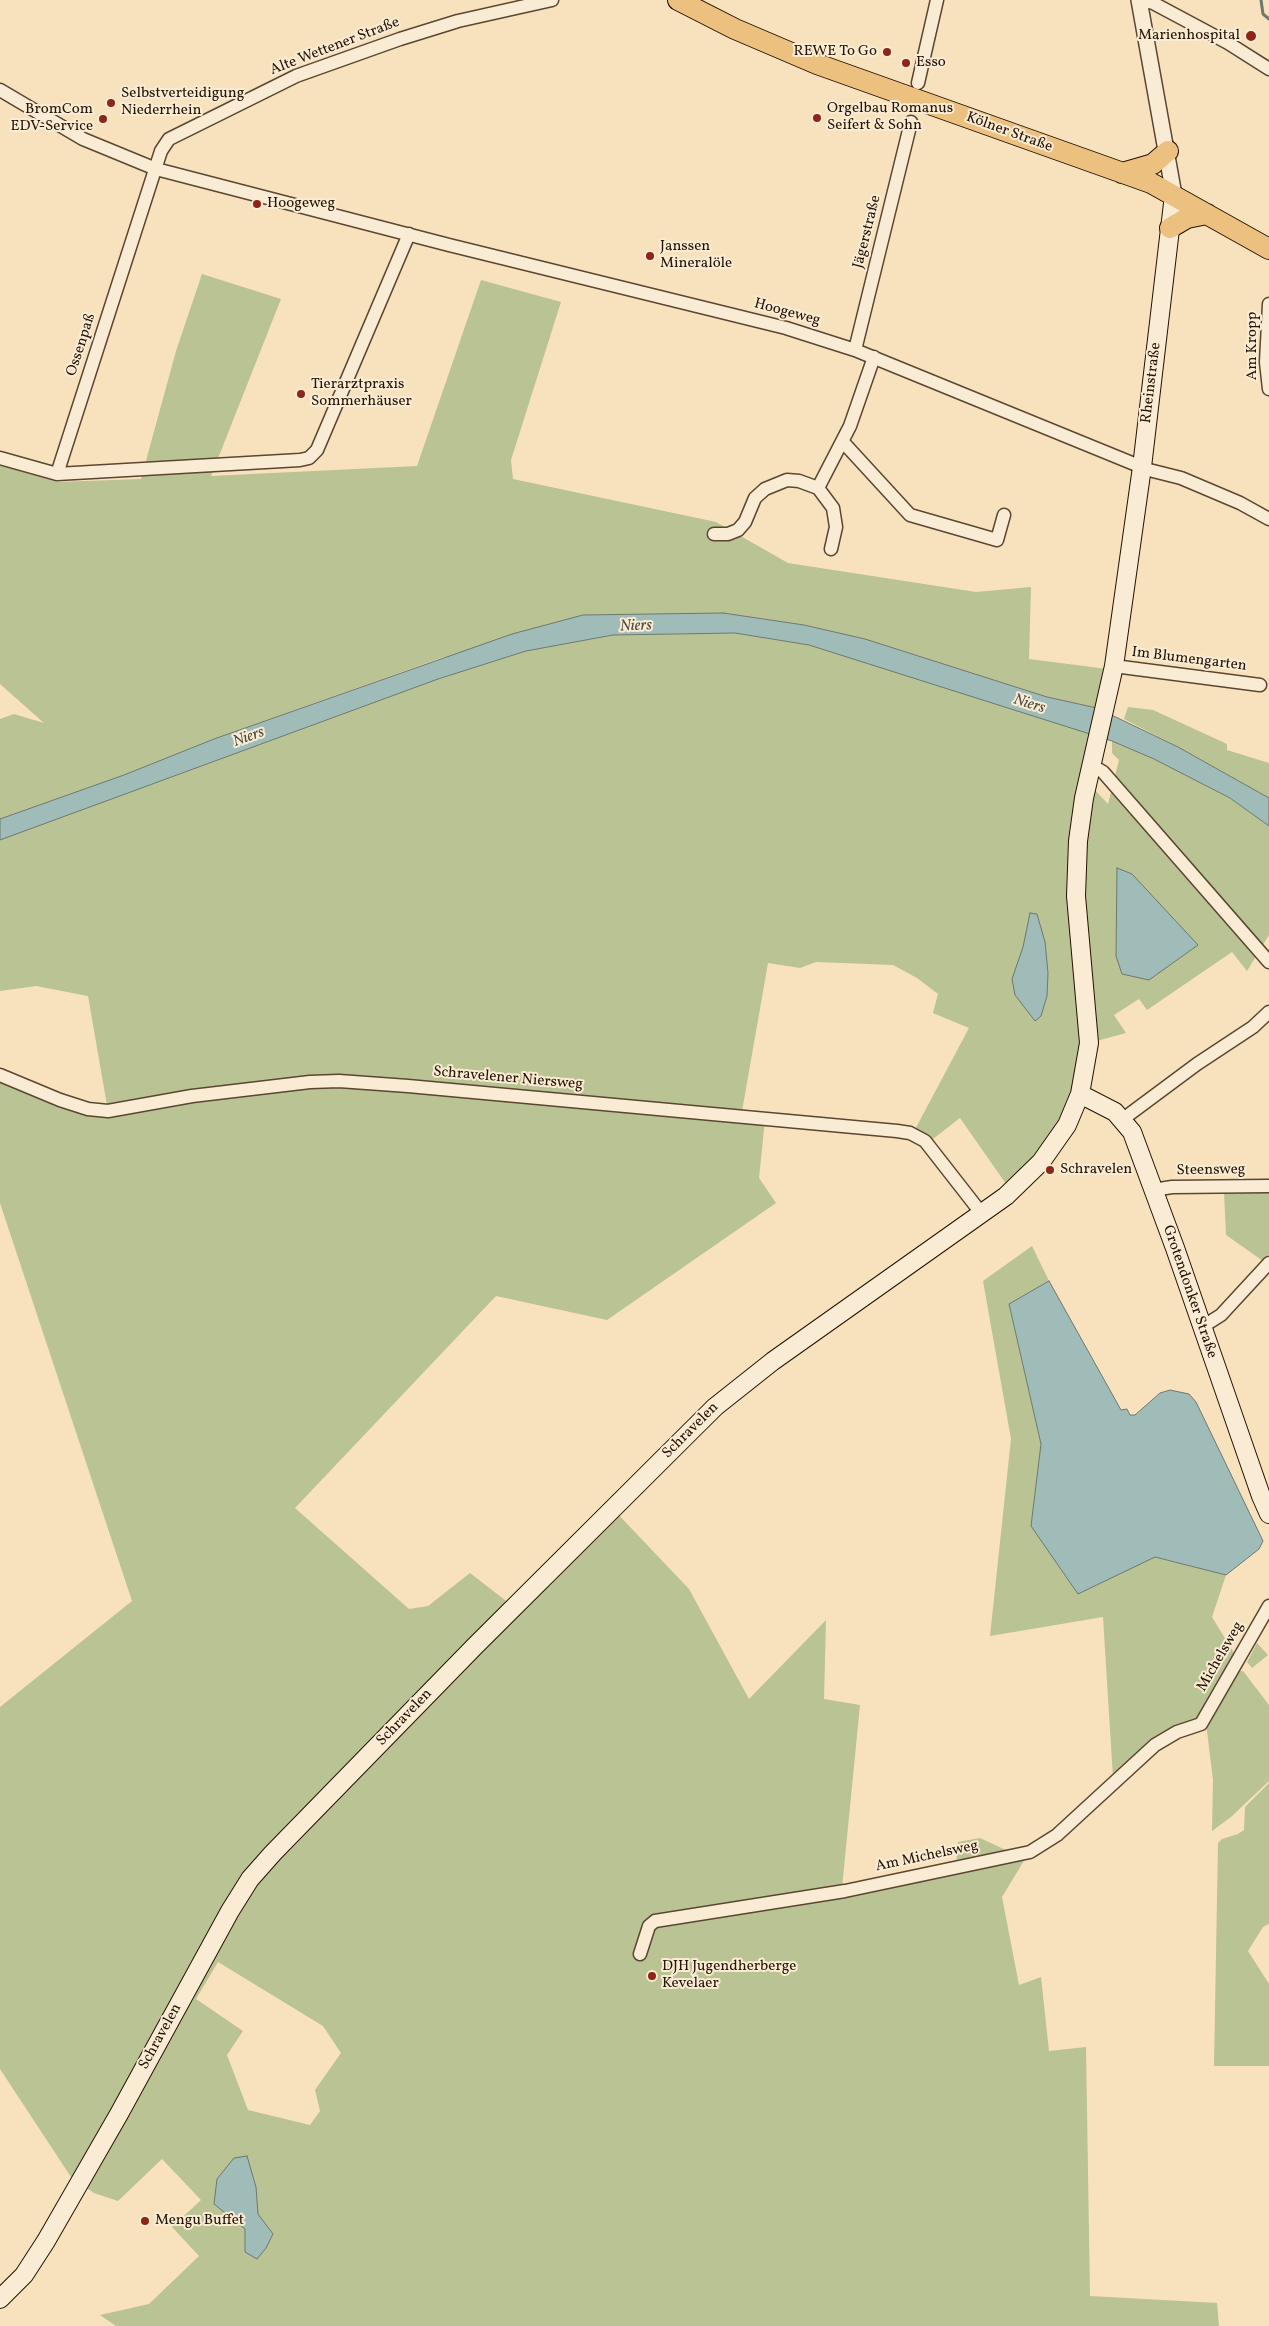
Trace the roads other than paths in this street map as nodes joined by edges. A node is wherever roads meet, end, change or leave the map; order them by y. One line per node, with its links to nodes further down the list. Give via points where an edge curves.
1 (552, 0): 10 (street, Alte Wettener Straße, via 425,31 296,76 169,139)
2 (678, 0): 11 (main road, Kölner Straße, via 735,29 818,64)
3 (937, 0): 6 (street)
4 (1139, 0): 5 (street, via 1153,3); 9 (street, Rheinstraße)
5 (1269, 69)
6 (918, 83)
7 (0, 90): 10 (street, Hoogeweg, via 83,139)
8 (911, 122): 18 (street, Jägerstraße)
9 (1168, 151): 11 (main road, via 1153,164); 12 (street, Rheinstraße)
10 (156, 169): 15 (street, Hoogeweg); 24 (street, Ossenpaß)
11 (1122, 173): 12 (main road, Kölner Straße)
12 (1174, 195): 13 (main road, Kölner Straße); 14 (main road, Rheinstraße)
13 (1207, 214): 14 (main road, via 1187,218); 16 (main road, Kölner Straße)
14 (1170, 228): 23 (main road, Rheinstraße)
15 (409, 234): 18 (street, Hoogeweg, via 778,326); 24 (street, via 317,450 309,458)
16 (1269, 249)
17 (1269, 304): 20 (street, Am Kropp, via 1266,362)
18 (855, 350): 19 (street, Hoogeweg)
19 (874, 358): 21 (street); 23 (street, Hoogeweg)
20 (1269, 389)
21 (842, 442): 25 (street); 26 (street, via 910,514 997,540)
22 (0, 458): 24 (street)
23 (1142, 467): 27 (street, Hoogeweg, via 1181,478); 30 (main road, Rheinstraße)
24 (57, 474)
25 (818, 488): 28 (street, via 799,480 775,483 756,498 738,530); 29 (street, via 829,500 836,518)
26 (1004, 514)
27 (1269, 519)
28 (714, 534)
29 (831, 549)
30 (1114, 666): 31 (street, Im Blumengarten); 32 (main road, Rheinstraße)
31 (1260, 685)
32 (1093, 757): 33 (street); 36 (main road, Schravelen, via 1084,798 1077,870 1089,1043)
33 (1269, 962)
34 (1269, 1012): 37 (street, via 1253,1027)
35 (0, 1075): 40 (street, Schravelener Niersweg, via 79,1106 108,1111 192,1096 339,1081 904,1132 918,1136 932,1148)
36 (1080, 1094): 37 (main road, Grotendonker Straße); 40 (main road, Schravelen, via 1067,1125 1041,1162)
37 (1123, 1118): 39 (main road, Grotendonker Straße, via 1132,1132)
38 (1269, 1186): 39 (street, Steensweg)
39 (1153, 1190): 42 (main road, Grotendonker Straße)
40 (982, 1214): 47 (main road, Schravelen, via 715,1407 273,1853 250,1879 230,1911 41,2249 24,2275)
41 (1269, 1263): 42 (street, via 1221,1315)
42 (1202, 1327): 43 (main road, Grotendonker Straße)
43 (1269, 1514)
44 (1269, 1606): 45 (street, Michelsweg)
45 (1200, 1724): 46 (street, Am Michelsweg, via 1155,1745 1057,1835 1030,1852 845,1891 655,1921 649,1926)
46 (640, 1954)
47 (0, 2299)

